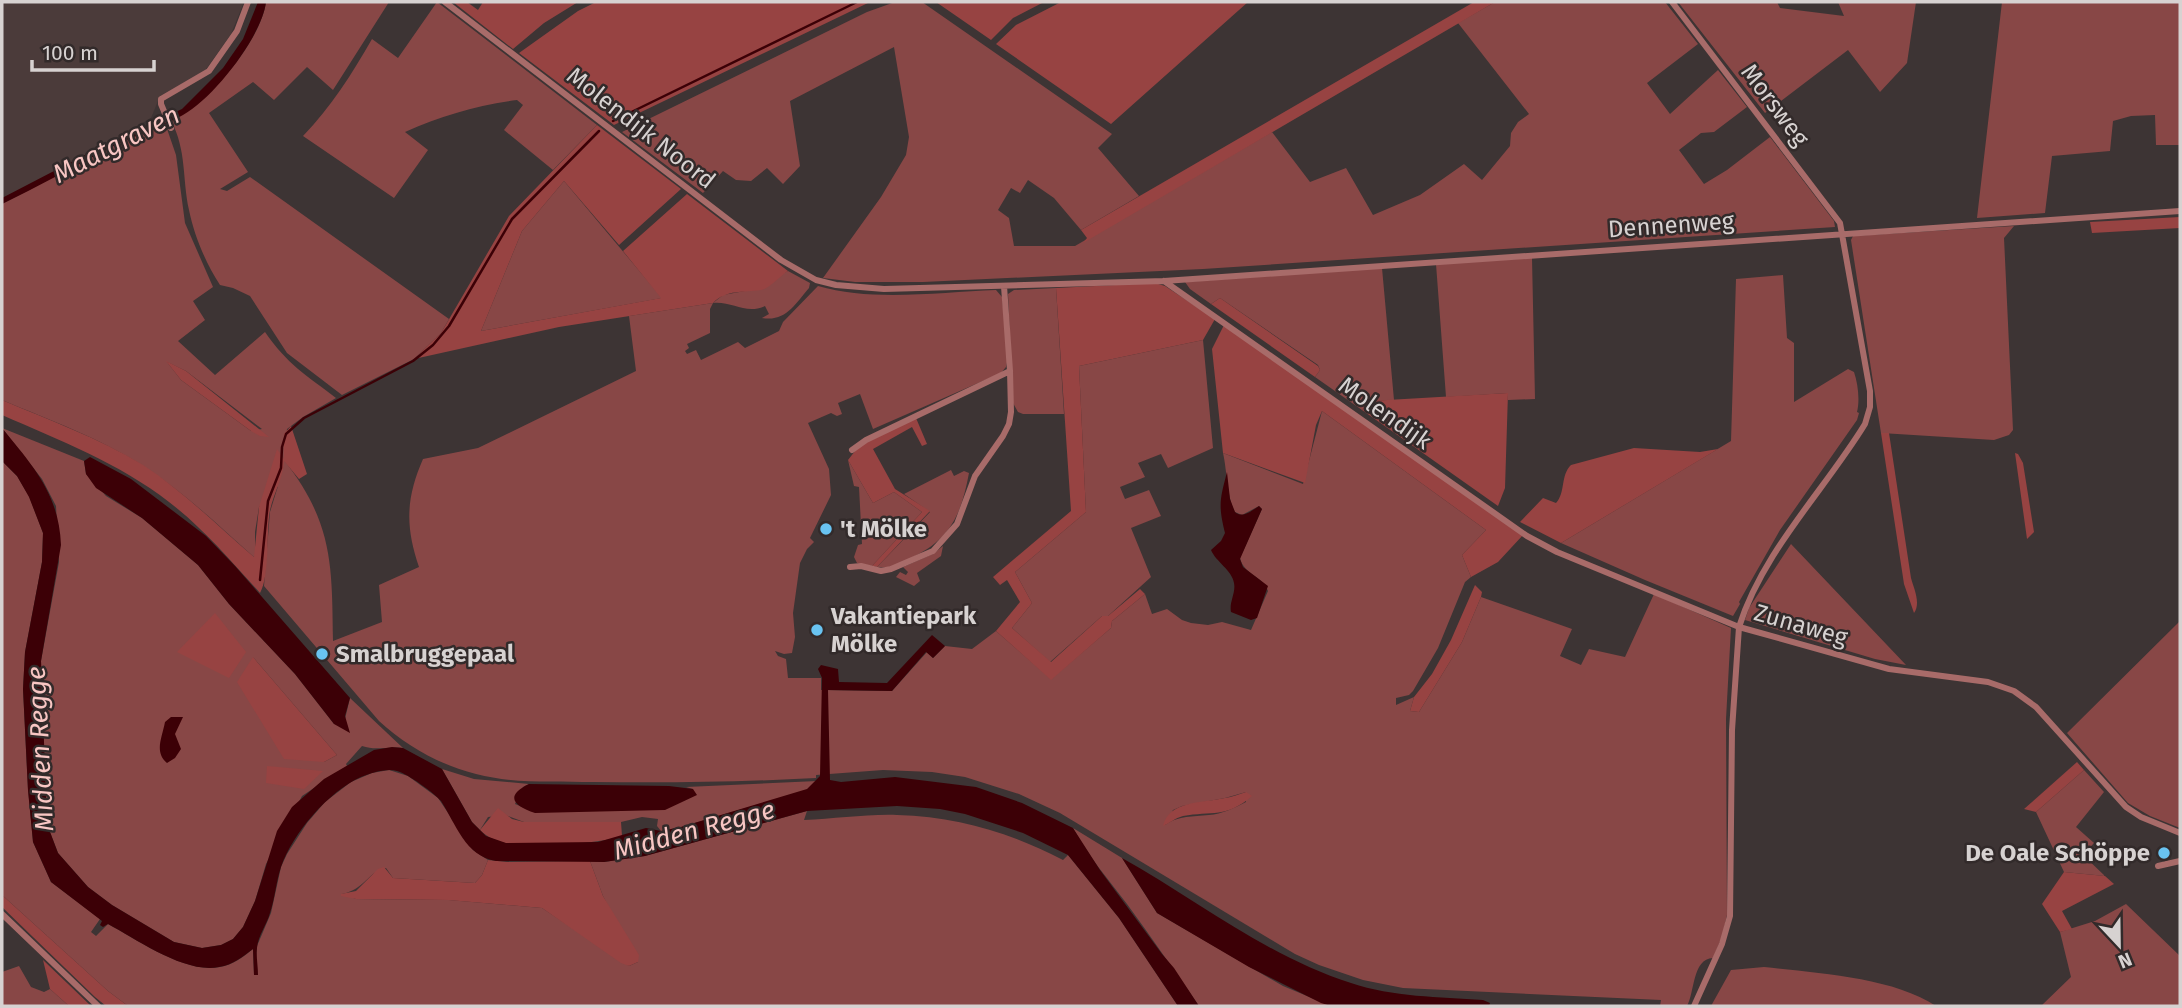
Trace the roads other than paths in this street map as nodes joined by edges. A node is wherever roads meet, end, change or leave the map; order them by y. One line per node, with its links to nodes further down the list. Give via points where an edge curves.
1 (248, 2): 4 (street, via 237,31 209,71 161,99)
2 (445, 2): 8 (street, Molendijk Noord, via 781,260 816,280 884,289)
3 (1672, 2): 6 (street, Morsweg, via 1838,219)
4 (170, 126)
5 (2180, 211): 6 (street, Dennenweg)
6 (1843, 233): 7 (street, Dennenweg); 12 (street, via 1869,385 1869,413 1773,558)
7 (1164, 281): 8 (street); 12 (street, Molendijk, via 1527,536)
8 (1004, 286): 9 (street)
9 (1010, 371): 10 (street); 11 (street, via 1009,424 975,476 948,536 933,551 885,571)
10 (852, 450)
11 (850, 567)
12 (1739, 627): 13 (street, Zunaweg, via 1889,669 1982,681 2014,691 2036,707 2122,804); 18 (street, Zunaweg, via 1732,730 1730,916)
13 (2180, 833)
14 (2180, 861): 15 (street)
15 (2158, 866)
16 (2, 914): 17 (street)
17 (98, 1006)
18 (1695, 1006)

